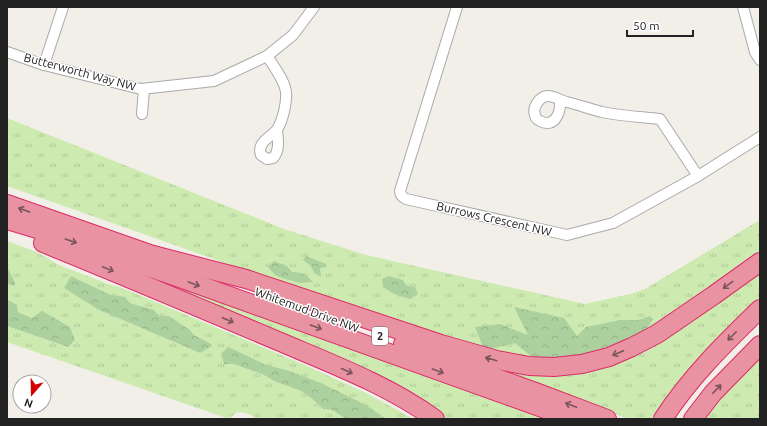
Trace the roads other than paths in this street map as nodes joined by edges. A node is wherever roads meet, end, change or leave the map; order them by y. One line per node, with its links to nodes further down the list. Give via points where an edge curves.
1 (63, 7): 8 (street)
2 (314, 7): 6 (street, Butterworth Way NW, via 293,35)
3 (457, 7): 14 (street, Burrows Crescent NW, via 400,191 402,197 567,235 613,224)
4 (743, 7): 7 (street, via 755,52)
5 (7, 52): 8 (street, Butterworth Way NW)
6 (268, 56): 9 (street, Butterworth Way NW, via 214,81); 12 (street, via 286,91 286,102)
7 (760, 60)
8 (44, 65): 9 (street, Butterworth Way NW)
9 (144, 89): 11 (street)
10 (560, 100): 14 (street, via 604,112 660,119)
11 (142, 114)
12 (277, 130)
13 (760, 136): 14 (street, Burrows Crescent NW)
14 (698, 176)
15 (7, 204): 18 (highway, Whitemud Drive NW / 2, one-way to 15)
16 (7, 220): 24 (highway, one-way to 24)
17 (7, 228): 23 (highway, one-way to 23, via 364,378)
18 (153, 255): 19 (highway, one-way to 18, via 657,334 632,347 609,357 582,364 554,367 529,366 497,360 246,279); 25 (highway, Whitemud Drive NW / 2, one-way to 18)
19 (760, 262)
20 (760, 308): 22 (highway, one-way to 22, via 693,378)
21 (760, 345): 26 (highway, one-way to 21, via 713,393)
22 (664, 418)
23 (436, 419)
24 (573, 419)
25 (607, 419)
26 (693, 419)

